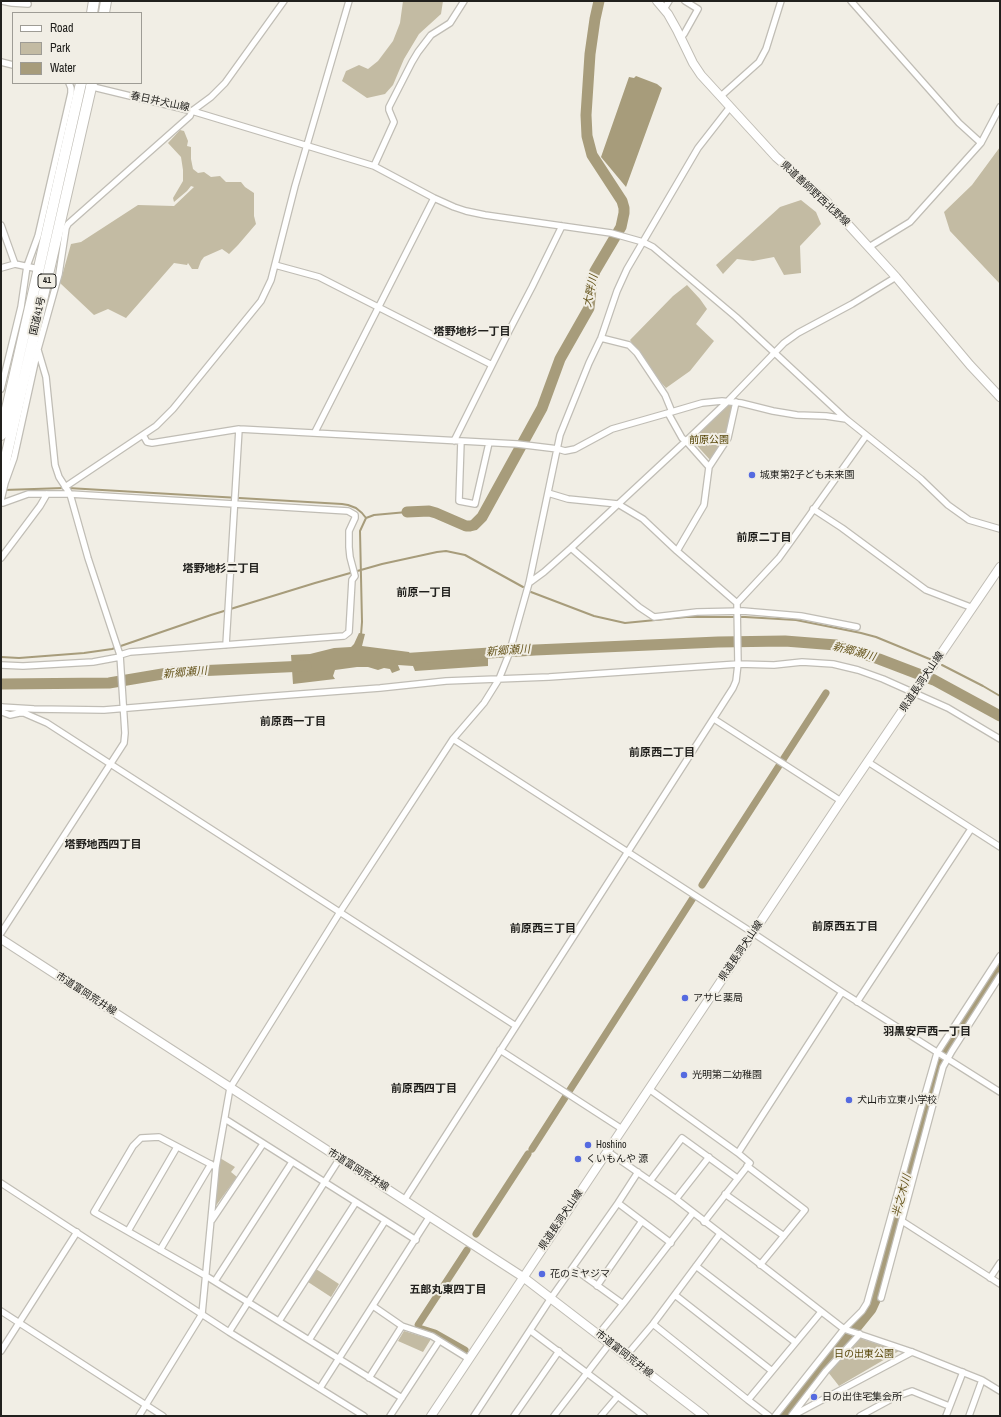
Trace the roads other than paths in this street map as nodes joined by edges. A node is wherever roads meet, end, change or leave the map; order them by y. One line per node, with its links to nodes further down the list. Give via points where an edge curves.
1 (2, 1): 11 (street)
2 (94, 1): 13 (highway)
3 (284, 1): 23 (street, 春日井犬山線, via 225,83)
4 (349, 1): 25 (street)
5 (464, 1): 26 (street, via 450,23 432,35 412,62 389,107 394,122)
6 (657, 1): 12 (main road, 県道善師野西北野線)
7 (669, 1): 12 (street)
8 (685, 1): 14 (street, via 698,9)
9 (781, 1): 20 (street, via 766,49 759,62)
10 (851, 1): 24 (street, via 959,123)
11 (28, 4)
12 (664, 9): 14 (main road, 県道善師野西北野線)
13 (92, 12)
14 (681, 38): 20 (main road, 県道善師野西北野線, via 701,75)
15 (1, 62): 16 (street)
16 (12, 65)
17 (70, 84): 34 (street, via 71,93 38,236)
18 (80, 84): 54 (highway, 国道41号 / 41)
19 (92, 85): 23 (street, 春日井犬山線); 62 (highway, 国道41号 / 41)
20 (721, 96): 21 (main road, 県道善師野西北野線)
21 (730, 107): 30 (street, via 698,148); 31 (main road, 県道善師野西北野線, via 776,157 826,201)
22 (1000, 107): 24 (street)
23 (192, 111): 25 (street); 38 (street, via 190,116 68,224)
24 (981, 143): 31 (street, via 910,222)
25 (307, 146): 26 (street); 33 (street)
26 (374, 166): 27 (street)
27 (434, 198): 29 (street, via 485,216); 40 (street)
28 (1, 225): 32 (street)
29 (562, 226): 30 (street, via 611,232); 44 (street)
30 (643, 242): 41 (street, via 627,269); 43 (street, via 653,247)
31 (869, 247): 39 (main road, 県道善師野西北野線)
32 (15, 264): 34 (street); 35 (street)
33 (275, 265): 40 (street, via 319,277); 53 (street, via 261,301 173,409)
34 (27, 266): 36 (street); 45 (street, via 21,307)
35 (1, 268)
36 (34, 268)
37 (52, 272): 38 (street)
38 (59, 274): 42 (street)
39 (896, 277): 43 (street, via 798,333); 46 (main road, 県道善師野西北野線)
40 (379, 307): 44 (street); 52 (street)
41 (601, 338): 49 (street, via 629,345 637,353 665,395); 60 (street, via 560,435)
42 (38, 349): 62 (street, via 14,458); 63 (street, via 46,377 55,465)
43 (775, 353): 47 (street); 50 (street)
44 (492, 364): 56 (street)
45 (1, 389)
46 (1000, 397)
47 (727, 402): 48 (street); 49 (street, via 702,403); 58 (street)
48 (736, 402): 50 (street, via 797,415); 61 (street, via 728,438)
49 (670, 413): 58 (street); 60 (street, via 612,429 571,451)
50 (846, 419): 55 (street)
51 (239, 429): 52 (street); 53 (street, via 152,442 147,442); 68 (street)
52 (315, 432): 56 (street)
53 (143, 435): 63 (street)
54 (1, 436)
55 (866, 436): 70 (street); 71 (street, via 921,479 962,516)
56 (454, 441): 57 (street)
57 (461, 441): 59 (street); 59 (street, via 459,500 475,504)
58 (686, 441): 61 (street); 69 (street)
59 (489, 443): 60 (street)
60 (558, 449): 64 (street)
61 (709, 468): 73 (street, via 704,505)
62 (3, 481): 67 (street)
63 (65, 487): 66 (street)
64 (548, 493): 69 (street, via 568,499); 76 (street)
65 (46, 494): 66 (street); 67 (street, via 28,494); 74 (street)
66 (70, 494): 68 (street); 82 (street)
67 (2, 502)
68 (235, 504): 81 (street); 81 (street, via 348,511 355,515 349,531 354,576 349,632 344,636)
69 (618, 504): 72 (street); 73 (street, via 643,519)
70 (813, 509): 77 (street, via 779,558); 78 (street, via 926,590)
71 (1000, 529)
72 (571, 548): 76 (street); 79 (street, via 654,616)
73 (677, 551): 77 (street)
74 (1, 558)
75 (1000, 567): 78 (main road, 県道長洞犬山線)
76 (529, 583): 85 (street, via 509,654)
77 (737, 603): 79 (street)
78 (973, 608): 86 (main road, 県道長洞犬山線)
79 (737, 612): 80 (street, via 801,616); 83 (street)
80 (856, 627)
81 (226, 645): 82 (street)
82 (119, 654): 84 (street, via 93,662); 88 (street)
83 (738, 664): 85 (street); 86 (street, via 832,664 858,670); 89 (street, via 733,688)
84 (1, 665)
85 (499, 679): 88 (street); 90 (street, via 484,703)
86 (915, 693): 91 (street, via 948,708); 92 (main road, 県道長洞犬山線)
87 (2, 707): 88 (street, via 104,710); 93 (street, via 2,712 10,715 24,713 47,724)
88 (124, 708): 93 (street, via 124,743)
89 (714, 719): 94 (street); 97 (street)
90 (453, 739): 97 (street); 98 (street)
91 (1000, 739)
92 (868, 762): 94 (main road, 県道長洞犬山線); 95 (street)
93 (110, 764): 98 (street); 99 (street)
94 (841, 801): 100 (main road, 県道長洞犬山線)
95 (971, 829): 96 (street); 105 (street)
96 (1000, 847)
97 (628, 852): 100 (street); 106 (street)
98 (340, 912): 106 (street); 110 (street)
99 (1, 933)
100 (753, 933): 104 (street); 111 (main road, 県道長洞犬山線)
101 (1, 939): 110 (main road, 市道富岡荒井線)
102 (1000, 956): 108 (street)
103 (1000, 976): 109 (street)
104 (842, 992): 105 (street); 118 (street)
105 (857, 1002): 108 (street)
106 (516, 1026): 107 (street)
107 (500, 1050): 114 (street); 130 (street)
108 (938, 1053): 109 (street); 171 (street, via 867,1303)
109 (946, 1058): 112 (street); 139 (street)
110 (230, 1088): 113 (street); 120 (main road, 市道富岡荒井線)
111 (649, 1089): 114 (main road, 県道長洞犬山線); 118 (street)
112 (1000, 1092)
113 (225, 1119): 115 (street); 122 (street)
114 (622, 1129): 117 (main road, 県道長洞犬山線)
115 (263, 1144): 121 (street); 136 (street)
116 (177, 1147): 122 (street); 141 (street); 141 (street, via 159,1137 137,1140 94,1212)
117 (607, 1151): 124 (street); 153 (main road, 県道長洞犬山線)
118 (738, 1154): 123 (street, via 750,1163)
119 (709, 1157): 125 (street); 126 (street, via 682,1138); 131 (street)
120 (340, 1158): 127 (street); 130 (main road, 市道富岡荒井線)
121 (292, 1162): 127 (street); 155 (street)
122 (214, 1166): 136 (street); 147 (street)
123 (747, 1166): 125 (street); 144 (street, via 805,1210)
124 (638, 1172): 126 (street); 133 (street)
125 (737, 1178): 129 (street)
126 (650, 1181): 131 (street)
127 (325, 1182): 132 (street); 161 (street)
128 (1, 1183): 142 (street)
129 (725, 1194): 140 (street); 144 (street)
130 (405, 1199): 135 (main road, 市道富岡荒井線)
131 (676, 1199): 134 (street)
132 (356, 1202): 137 (street); 168 (street)
133 (618, 1203): 138 (street); 151 (street)
134 (693, 1213): 140 (street); 146 (street)
135 (430, 1216): 145 (street); 153 (main road, 市道富岡荒井線)
136 (211, 1221): 152 (street)
137 (385, 1221): 145 (street); 176 (street)
138 (642, 1221): 146 (street); 157 (street)
139 (902, 1221): 154 (street); 160 (street)
140 (704, 1222): 143 (street)
141 (128, 1231): 147 (street)
142 (77, 1232): 166 (street); 167 (street)
143 (720, 1234): 149 (street); 150 (street)
144 (784, 1236): 149 (street)
145 (416, 1240): 163 (street)
146 (670, 1243): 162 (street)
147 (160, 1250): 152 (street)
148 (1000, 1264): 154 (street)
149 (760, 1265): 165 (street)
150 (696, 1266): 158 (street); 178 (street)
151 (573, 1268): 157 (street); 159 (street)
152 (206, 1276): 155 (street); 166 (street)
153 (523, 1277): 159 (main road, 市道富岡荒井線); 184 (main road, 県道長洞犬山線)
154 (990, 1278): 156 (street)
155 (215, 1282): 161 (street)
156 (1000, 1284)
157 (597, 1286): 162 (street)
158 (675, 1295): 169 (street); 186 (street)
159 (551, 1298): 172 (street); 175 (main road, 市道富岡荒井線)
160 (882, 1298)
161 (249, 1302): 168 (street); 173 (street)
162 (624, 1304): 175 (street)
163 (373, 1306): 170 (street); 185 (street)
164 (1, 1311): 167 (street)
165 (821, 1312): 171 (street); 178 (street)
166 (202, 1314): 173 (street); 196 (street)
167 (19, 1322): 180 (street); 196 (street)
168 (279, 1322): 176 (street)
169 (653, 1324): 183 (street); 195 (street)
170 (402, 1326): 177 (street, via 432,1336); 189 (street)
171 (847, 1330): 174 (street); 210 (street)
172 (531, 1331): 181 (street); 203 (street)
173 (229, 1332): 191 (street)
174 (860, 1334): 182 (street); 211 (street, via 826,1371)
175 (598, 1335): 179 (main road, 市道富岡荒井線)
176 (308, 1340): 185 (street)
177 (439, 1341): 184 (street); 194 (street)
178 (795, 1342): 186 (street)
179 (610, 1343): 183 (main road, 市道富岡荒井線); 188 (street)
180 (1, 1351)
181 (559, 1351): 188 (street); 204 (street)
182 (912, 1352): 187 (street); 211 (street)
183 (626, 1356): 208 (main road, 市道富岡荒井線)
184 (469, 1358): 202 (main road, 県道長洞犬山線)
185 (338, 1359): 189 (street); 191 (street)
186 (772, 1371): 195 (street)
187 (963, 1372): 190 (street); 197 (street)
188 (587, 1373): 193 (street); 205 (street)
189 (369, 1378): 194 (street)
190 (982, 1380): 192 (street); 214 (street)
191 (320, 1388): 200 (street)
192 (1000, 1391)
193 (618, 1396): 206 (street); 207 (street)
194 (402, 1398): 201 (street)
195 (748, 1400): 209 (street)
196 (146, 1405): 198 (street); 199 (street)
197 (949, 1406): 212 (street, via 912,1391); 213 (street)
198 (139, 1416)
199 (164, 1416)
200 (364, 1416)
201 (390, 1416)
202 (431, 1416)
203 (474, 1416)
204 (514, 1416)
205 (554, 1416)
206 (601, 1416)
207 (644, 1416)
208 (704, 1416)
209 (769, 1416)
210 (775, 1416)
211 (792, 1416)
212 (860, 1416)
213 (946, 1416)
214 (969, 1416)

